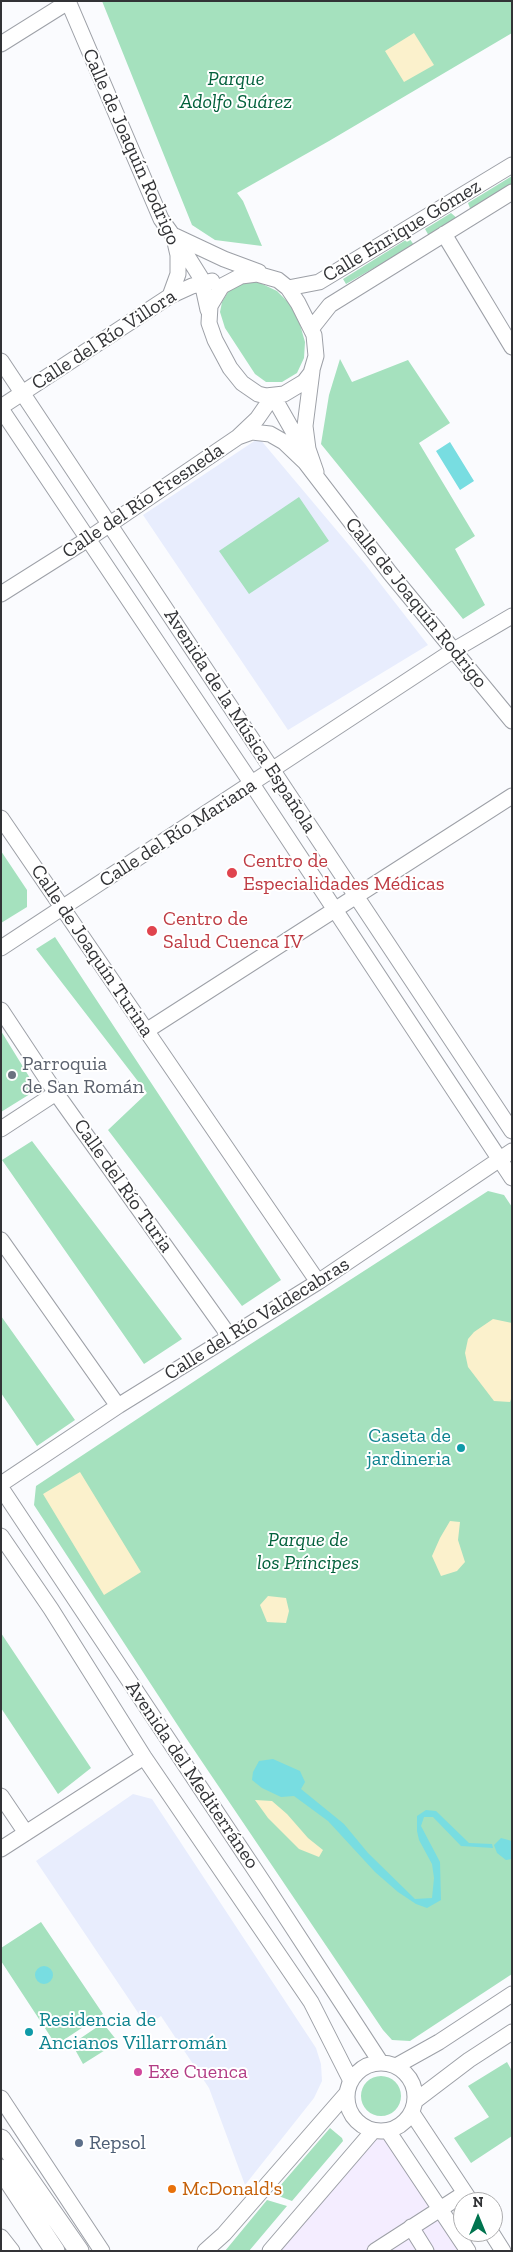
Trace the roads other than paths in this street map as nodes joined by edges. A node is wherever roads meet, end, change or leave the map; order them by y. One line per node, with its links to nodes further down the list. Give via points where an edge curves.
1 (68, 1): 2 (street); 6 (street, Calle de Joaquín Rodrigo, via 161,219)
2 (1, 44)
3 (512, 164): 10 (street, Calle Enrique Gómez, via 319,282)
4 (512, 192): 5 (street, Calle Enrique Gómez)
5 (444, 234): 13 (street, Calle Enrique Gómez, via 330,305); 14 (street)
6 (173, 236): 7 (street); 9 (street, via 198,272); 11 (street, Calle de Joaquín Rodrigo, via 178,274)
7 (267, 275): 8 (street); 10 (street)
8 (241, 276): 9 (street, Calle del Río Villora); 12 (street, via 217,291)
9 (202, 284): 11 (street, Calle del Río Villora); 12 (street)
10 (288, 288): 13 (street)
11 (170, 296): 17 (street, Calle del Río Villora)
12 (208, 312): 18 (street, via 215,340 230,368 251,391)
13 (311, 329): 16 (street, via 316,349)
14 (512, 346)
15 (1, 361): 17 (street, Avenida de la Música Española)
16 (312, 369): 18 (street, via 304,382 291,391); 22 (street, via 305,426 308,449)
17 (22, 392): 19 (street, Calle del Río Villora); 23 (street, Avenida de la Música Española)
18 (273, 396): 20 (street, Calle del Río Fresneda, via 257,419); 21 (street, via 294,433)
19 (1, 408): 24 (street, Avenida de la Música Española)
20 (238, 437): 21 (street, via 252,432 270,434 284,442); 23 (street, Calle del Río Fresneda)
21 (304, 462): 22 (street, Calle de Joaquín Rodrigo)
22 (321, 484): 27 (street, Calle de Joaquín Rodrigo)
23 (110, 524): 24 (street, Calle del Río Fresneda); 29 (street, Avenida de la Música Española)
24 (88, 539): 25 (street, Calle del Río Fresneda); 30 (street, Avenida de la Música Española)
25 (1, 594)
26 (512, 616): 27 (street, Calle del Río Mariana)
27 (454, 650): 28 (street, Calle de Joaquín Rodrigo); 29 (street, Calle del Río Mariana)
28 (512, 721)
29 (273, 770): 30 (street, Calle del Río Mariana); 33 (street, Avenida de la Música Española)
30 (252, 784): 34 (street, Calle del Río Mariana); 35 (street, Avenida de la Música Española)
31 (512, 796): 33 (street)
32 (1, 818): 34 (street, Calle de Joaquín Turina)
33 (356, 896): 35 (street); 41 (street, Avenida de la Música Española)
34 (62, 909): 36 (street, Calle del Río Mariana); 38 (street, Calle de Joaquín Turina)
35 (335, 910): 38 (street); 42 (street, Avenida de la Música Española)
36 (1, 948)
37 (1, 1010): 39 (street, Calle del Río Turia)
38 (146, 1031): 45 (street, Calle de Joaquín Turina)
39 (56, 1093): 40 (street); 46 (street, Calle del Río Turia)
40 (1, 1129)
41 (512, 1131)
42 (506, 1155): 43 (street, Avenida de la Música Española); 45 (street, Calle del Río Valdecabras)
43 (512, 1178)
44 (1, 1240): 47 (street)
45 (318, 1282): 46 (street, Calle del Río Valdecabras)
46 (230, 1337): 47 (street, Calle del Río Valdecabras)
47 (118, 1406): 48 (street, Calle del Río Valdecabras)
48 (1, 1484)
49 (1, 1488): 57 (street, Avenida del Mediterráneo)
50 (1, 1536): 51 (street, Avenida del Mediterráneo)
51 (144, 1757): 53 (street); 59 (street, Avenida del Mediterráneo, via 311,2002)
52 (1, 1796): 53 (street)
53 (26, 1833): 54 (street)
54 (1, 1849)
55 (512, 1994): 58 (street)
56 (512, 2032): 61 (street, via 469,2060)
57 (380, 2063): 58 (street); 59 (street, via 363,2068)
58 (396, 2066): 61 (street, via 411,2080 415,2090)
59 (349, 2087): 62 (street, via 348,2105 353,2117 362,2126); 74 (street, via 224,2234)
60 (1, 2098): 73 (street)
61 (413, 2107): 62 (street, via 402,2124); 65 (street)
62 (381, 2131): 67 (street); 75 (street)
63 (1, 2139): 72 (main road)
64 (1, 2169): 71 (main road)
65 (464, 2192)
66 (453, 2204): 67 (street)
67 (440, 2209): 68 (street); 78 (street)
68 (411, 2227): 76 (street); 77 (street)
69 (1, 2237): 70 (street)
70 (12, 2251)
71 (55, 2251)
72 (79, 2251)
73 (102, 2251)
74 (205, 2251)
75 (270, 2251)
76 (375, 2251)
77 (426, 2251)
78 (468, 2251)

